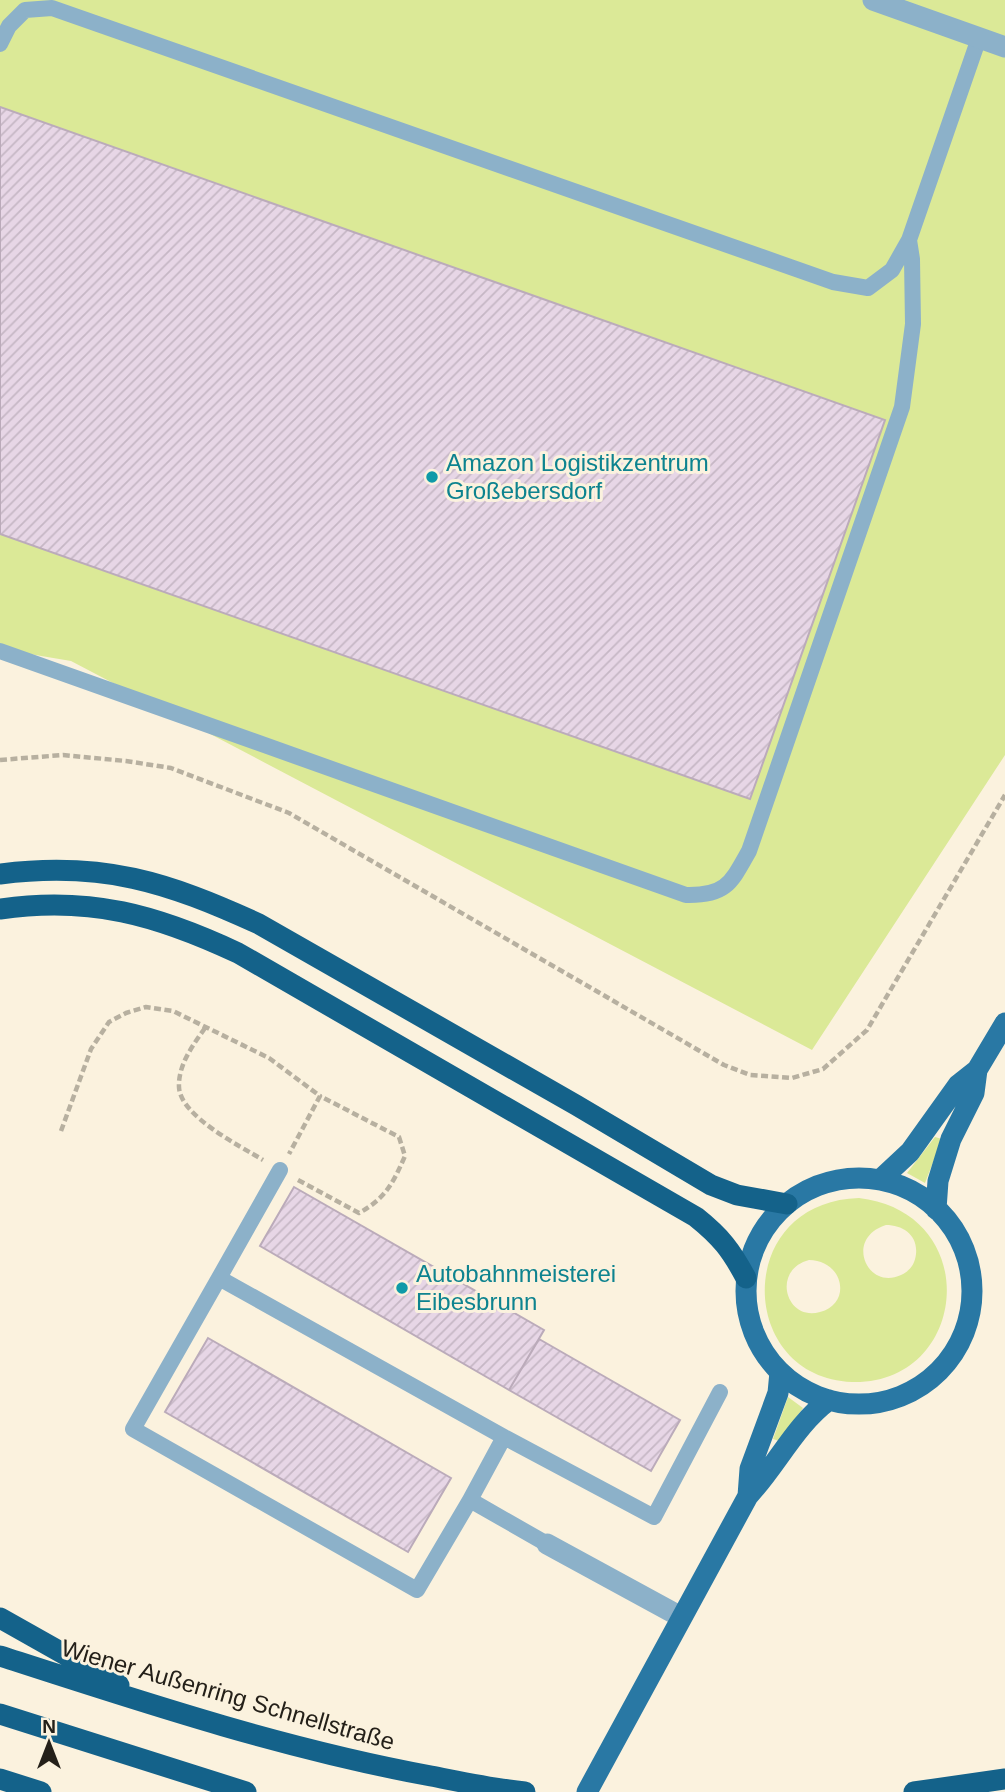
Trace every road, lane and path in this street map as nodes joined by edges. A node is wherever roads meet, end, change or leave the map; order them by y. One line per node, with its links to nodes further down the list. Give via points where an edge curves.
1 (873, 0): 2 (street)
2 (979, 38): 4 (street); 5 (lane)
3 (0, 44): 5 (lane, via 25,9 52,8 833,282 868,288 892,270)
4 (1005, 47)
5 (909, 240): 6 (lane, via 913,324 902,408 749,851 731,883 706,895 686,895)
6 (0, 651)
7 (0, 760): 8 (path, via 63,755 171,768 289,813 724,1065 750,1075 792,1078 823,1069 867,1030)
8 (1005, 795)
9 (0, 874): 18 (highway, via 53,870 114,874 172,887 208,901 259,924 710,1185)
10 (0, 909): 21 (highway, via 44,903 134,913 237,953 696,1217 731,1249)
11 (1005, 1023): 13 (main road)
12 (205, 1028): 14 (path, via 269,1058); 15 (path, via 173,1011 146,1007 109,1022 91,1048); 16 (path, via 180,1073 184,1105)
13 (977, 1070): 17 (main road, via 958,1085 911,1152); 19 (main road, via 974,1093 951,1139)
14 (320, 1096): 16 (path); 16 (path, via 399,1137 405,1156 392,1186 359,1213)
15 (61, 1131)
16 (280, 1170): 20 (lane)
17 (880, 1180): 18 (main road, via 841,1180 803,1193); 19 (main road, via 901,1186)
18 (787, 1204): 21 (main road, via 759,1237)
19 (936, 1209): 24 (main road, via 953,1228 971,1274 972,1298 958,1346 925,1383 902,1395 853,1404)
20 (219, 1278): 25 (lane); 27 (lane, via 133,1429 417,1590)
21 (746, 1278): 22 (main road, via 749,1319 756,1339)
22 (780, 1372): 24 (main road); 26 (main road, via 778,1393 750,1469)
23 (720, 1392): 25 (lane, via 654,1517)
24 (829, 1400): 26 (main road, via 796,1432)
25 (504, 1437): 27 (lane)
26 (748, 1496): 29 (main road)
27 (470, 1500): 28 (lane)
28 (547, 1544): 29 (street)
29 (681, 1617): 39 (main road)
30 (0, 1618): 32 (highway)
31 (0, 1656): 32 (highway, Wiener Außenring Schnellstraße)
32 (154, 1705): 38 (highway, Wiener Außenring Schnellstraße, via 331,1755)
33 (0, 1714): 37 (highway)
34 (0, 1779): 36 (highway)
35 (1005, 1779): 40 (highway)
36 (41, 1792)
37 (246, 1792)
38 (526, 1792)
39 (587, 1792)
40 (914, 1792)

